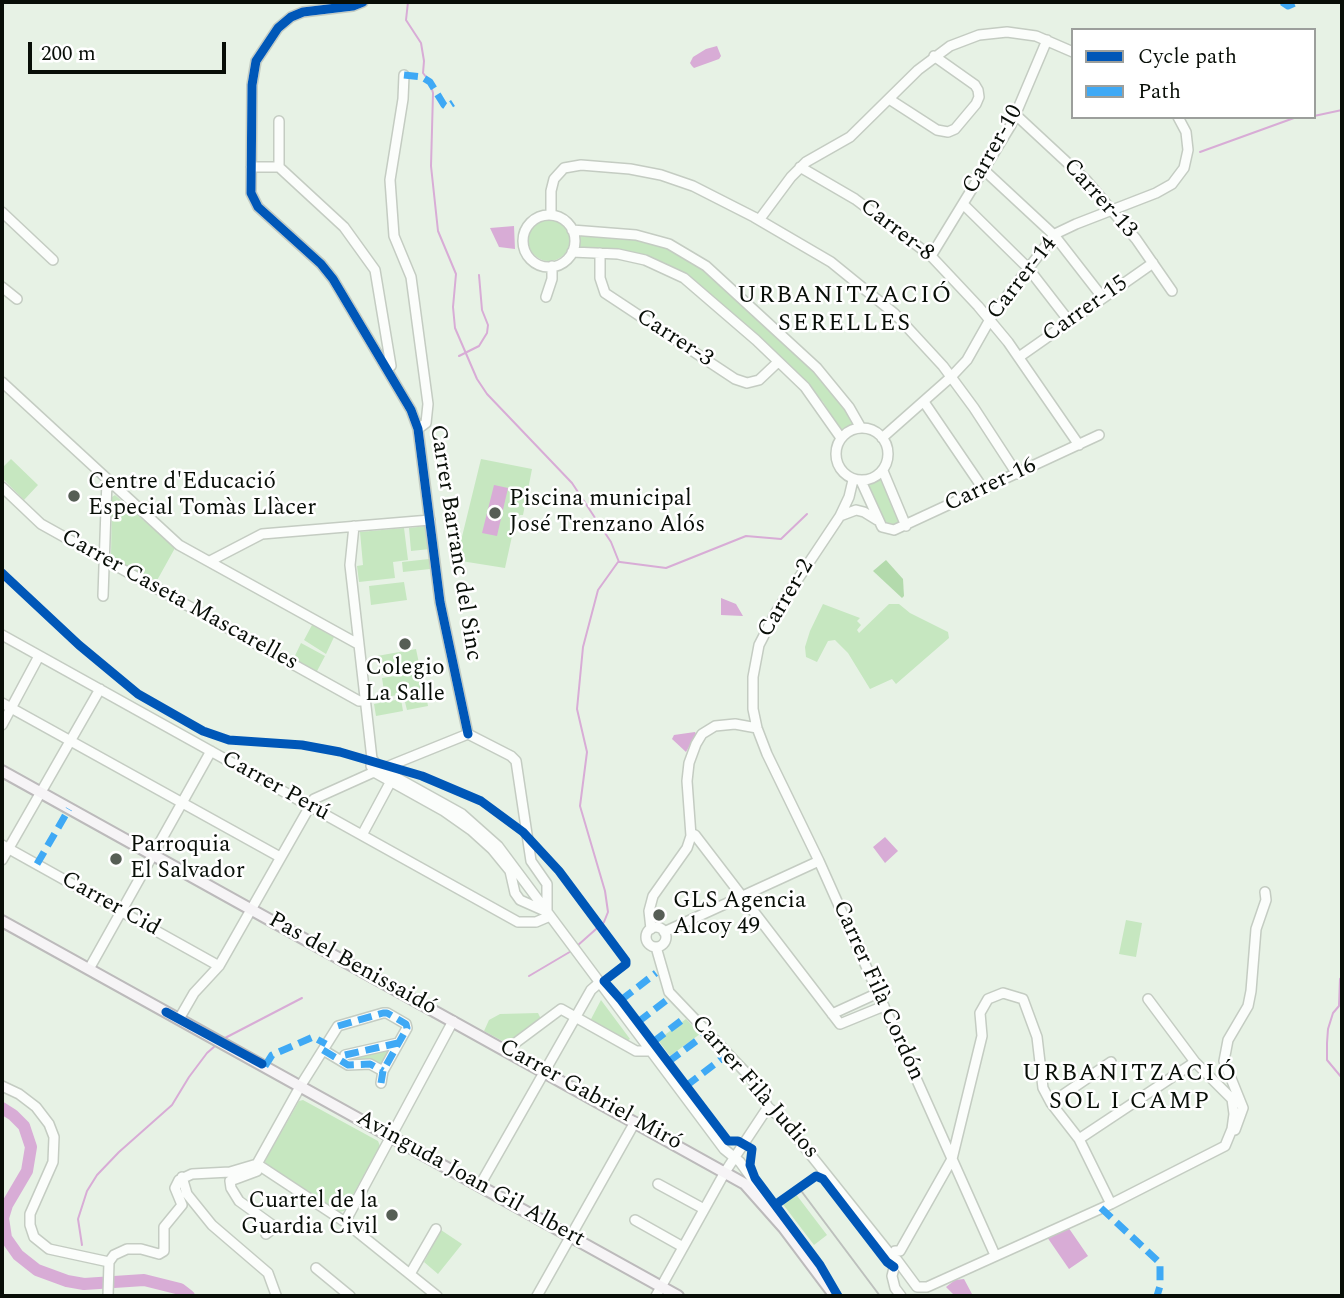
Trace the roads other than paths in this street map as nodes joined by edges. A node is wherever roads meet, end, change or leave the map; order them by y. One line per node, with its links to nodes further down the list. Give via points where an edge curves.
1 (363, 2): 10 (street, Carrer Barranc del Sinc, via 298,13 280,26 255,64)
2 (1047, 40): 3 (street); 4 (street, via 1025,33 979,35); 7 (street, Carrer-10)
3 (1071, 51)
4 (934, 56): 6 (street); 6 (street, via 978,90 976,104 955,129 937,130)
5 (404, 75): 42 (street, via 390,177 394,236 411,277 428,404 426,423)
6 (889, 99): 12 (street, via 850,137)
7 (1016, 115): 13 (street, Carrer-10); 15 (street, Carrer-13)
8 (1179, 119): 15 (street, Carrer-14, via 1188,150 1179,176 1165,189)
9 (279, 121): 11 (street)
10 (251, 167): 11 (street); 38 (street, Carrer Barranc del Sinc, via 256,204 329,273)
11 (279, 167): 38 (street, via 344,227 373,268)
12 (800, 167): 18 (street); 23 (street, Carrer-8, via 864,206)
13 (984, 170): 14 (street, Carrer-10); 20 (street)
14 (963, 204): 23 (street, Carrer-10); 27 (street)
15 (1112, 210): 20 (street, Carrer-14); 25 (street, Carrer-13)
16 (2, 212): 24 (street)
17 (551, 215): 18 (street, via 554,179 564,168 581,166 630,169 676,180); 19 (street, via 563,219); 26 (street, via 535,218 523,237 530,259)
18 (759, 220): 37 (street, via 848,274 895,314)
19 (572, 230): 21 (street); 41 (street, via 636,235 669,244 706,266 817,368)
20 (1054, 235): 27 (street, Carrer-14); 31 (street)
21 (572, 252): 22 (street); 26 (street)
22 (600, 253): 36 (street, via 645,260 684,278); 36 (street, Carrer-3, via 605,293 735,379 759,380)
23 (931, 256): 33 (street, Carrer-8)
24 (53, 260)
25 (1153, 263): 29 (street, Carrer-13); 31 (street, Carrer-15)
26 (552, 266): 30 (street)
27 (1028, 268): 33 (street, Carrer-14); 34 (street)
28 (2, 287): 32 (street)
29 (1172, 291)
30 (547, 297)
31 (1103, 298): 34 (street, Carrer-15)
32 (18, 299)
33 (989, 321): 35 (street, Carrer-8); 37 (street, Carrer-14, via 967,360)
34 (1069, 321): 35 (street, Carrer-15)
35 (1019, 357): 46 (street, Carrer-8)
36 (778, 362): 44 (street, via 812,396)
37 (951, 377): 40 (street, Carrer-14); 48 (street)
38 (395, 380): 42 (street, Carrer Barranc del Sinc)
39 (2, 382): 49 (street)
40 (924, 402): 45 (street, Carrer-14); 51 (street)
41 (861, 428): 44 (street); 45 (street)
42 (418, 429): 54 (street, Carrer Barranc del Sinc)
43 (1099, 435): 46 (street, Carrer-16)
44 (841, 438): 50 (street, via 836,462 846,476)
45 (882, 438): 47 (street, via 888,454)
46 (1079, 445): 48 (street, Carrer-16)
47 (883, 471): 50 (street, via 869,480); 57 (street)
48 (1017, 474): 51 (street, Carrer-16)
49 (107, 480): 58 (street); 59 (street, via 178,545)
50 (857, 480): 53 (street, Carrer-2); 55 (street)
51 (984, 490): 57 (street, Carrer-16)
52 (4, 492): 58 (street, Carrer Caseta Mascarelles, via 41,524)
53 (840, 516): 55 (street, Carrer-16, via 856,510); 68 (street, Carrer-2, via 759,645 752,694)
54 (429, 520): 56 (street); 69 (street, Carrer Barranc del Sinc, via 440,602)
55 (881, 524): 57 (street, Carrer-16, via 892,530)
56 (354, 526): 59 (street, via 262,534); 62 (street, via 350,565)
57 (906, 526)
58 (104, 560): 60 (street); 65 (street, Carrer Caseta Mascarelles)
59 (210, 561): 62 (street)
60 (103, 596)
61 (2, 635): 63 (street, Carrer Perú)
62 (358, 643): 65 (street)
63 (39, 656): 64 (street, Carrer Perú); 66 (street)
64 (100, 690): 70 (street); 71 (street, Carrer Perú)
65 (365, 701): 72 (street, via 372,759)
66 (6, 705): 67 (street); 70 (street)
67 (2, 725)
68 (757, 727): 78 (street, via 719,725 698,740 687,775); 84 (street, Carrer Filà Cordón)
69 (468, 734): 72 (street); 86 (street, via 516,761)
70 (71, 741): 75 (street); 76 (street)
71 (211, 751): 76 (street); 77 (street, Carrer Perú)
72 (378, 770): 74 (street); 77 (street); 85 (street, via 469,820)
73 (2, 771): 75 (main road, Pas del Benissaidó)
74 (390, 781): 79 (street); 87 (street, via 477,835 510,871)
75 (41, 793): 80 (street); 81 (main road, Pas del Benissaidó)
76 (182, 803): 81 (street); 82 (street)
77 (308, 805): 79 (street, Carrer Perú); 82 (street)
78 (691, 832): 90 (street); 96 (street, via 687,848 653,896)
79 (362, 835): 94 (street, Carrer Perú, via 519,922 536,922)
80 (5, 846): 83 (street); 93 (street, Carrer Cid)
81 (153, 855): 92 (main road, Pas del Benissaidó); 93 (street)
82 (280, 857): 92 (street)
83 (2, 860)
84 (819, 861): 90 (street); 102 (street, Carrer Filà Cordón)
85 (519, 872): 86 (street); 87 (street); 89 (street)
86 (536, 873): 89 (street, via 545,880)
87 (515, 889): 91 (street)
88 (1265, 892): 126 (street, via 1256,929 1250,998 1228,1040 1224,1061 1243,1108)
89 (543, 896): 91 (street); 94 (street)
90 (743, 897): 97 (street); 105 (street)
91 (527, 904): 94 (street)
92 (251, 909): 99 (street); 108 (main road, Pas del Benissaidó)
93 (122, 912): 99 (street, Carrer Cid); 100 (street)
94 (549, 914): 101 (street)
95 (2, 921): 100 (main road, Avinguda Joan Gil Albert)
96 (651, 929): 97 (street); 98 (street, via 647,941)
97 (664, 932): 98 (street, via 664,943)
98 (656, 947): 122 (street, Carrer Filà Judios, via 669,992 750,1077)
99 (219, 966): 107 (street, via 194,993)
100 (89, 969): 107 (main road, Avinguda Joan Gil Albert)
101 (597, 979): 106 (street); 112 (street)
102 (878, 993): 104 (street, Carrer Filà Cordón); 105 (street)
103 (1148, 999): 115 (street)
104 (884, 1006): 105 (street, via 843,1025); 128 (street, Carrer Filà Cordón)
105 (832, 1014)
106 (576, 1017): 111 (street, via 561,1009); 112 (street, via 636,1051); 117 (street)
107 (182, 1021): 119 (main road, Avinguda Joan Gil Albert)
108 (453, 1021): 111 (main road, Carrer Gabriel Miró); 124 (street)
109 (398, 1043): 110 (street, via 406,1024 387,1013 338,1027); 113 (street); 116 (street)
110 (323, 1050): 113 (street); 119 (street)
111 (506, 1050): 117 (main road, Carrer Gabriel Miró)
112 (650, 1051): 127 (street, via 724,1149)
113 (347, 1060): 116 (street)
114 (1111, 1062): 121 (street)
115 (1195, 1062): 125 (street); 126 (street, via 1232,1100 1232,1129)
116 (383, 1071): 118 (street)
117 (545, 1071): 123 (main road, Carrer Gabriel Miró); 133 (street)
118 (381, 1083)
119 (301, 1085): 124 (main road, Avinguda Joan Gil Albert); 129 (street)
120 (2, 1086): 145 (street, via 36,1107 55,1142 53,1162 30,1214 34,1237 49,1249)
121 (1051, 1103): 125 (street); 128 (street, via 1043,1088 1037,1037 1023,999 1003,993 988,999 980,1013 982,1036)
122 (768, 1107): 127 (street); 144 (street, Carrer Filà Judios)
123 (635, 1122): 130 (main road, Carrer Gabriel Miró); 140 (street)
124 (392, 1136): 133 (main road, Avinguda Joan Gil Albert); 137 (street)
125 (1079, 1139): 134 (street)
126 (1224, 1146): 134 (street)
127 (735, 1157): 130 (street); 141 (street)
128 (952, 1159): 143 (street, Carrer Filà Cordón); 144 (street)
129 (257, 1164): 131 (street); 137 (street); 139 (street, via 255,1172 230,1184 243,1205 275,1227)
130 (726, 1172): 135 (street); 141 (main road, Carrer Gabriel Miró, via 751,1188)
131 (182, 1177): 145 (street, via 175,1186 182,1205 164,1227 164,1251 127,1250 114,1255); 150 (street, via 187,1194 212,1225 268,1273)
132 (658, 1184): 135 (street)
133 (480, 1185): 140 (main road, Avinguda Joan Gil Albert)
134 (1111, 1204): 143 (street)
135 (704, 1209): 142 (street)
136 (635, 1220): 142 (street)
137 (345, 1222): 147 (street)
138 (436, 1229): 147 (street)
139 (266, 1234)
140 (571, 1237): 148 (main road, Avinguda Joan Gil Albert); 154 (street)
141 (790, 1237): 149 (main road, Carrer Gabriel Miró)
142 (683, 1247): 148 (street)
143 (995, 1255): 144 (street, Carrer Filà Judios, via 927,1287 917,1287)
144 (896, 1256): 156 (street, via 892,1276)
145 (108, 1266): 151 (street)
146 (316, 1268): 152 (street)
147 (410, 1274): 153 (street)
148 (659, 1292): 155 (main road, Avinguda Joan Gil Albert)
149 (829, 1294)
150 (276, 1295)
151 (108, 1296)
152 (350, 1296)
153 (437, 1296)
154 (537, 1296)
155 (678, 1296)
156 (901, 1296)

